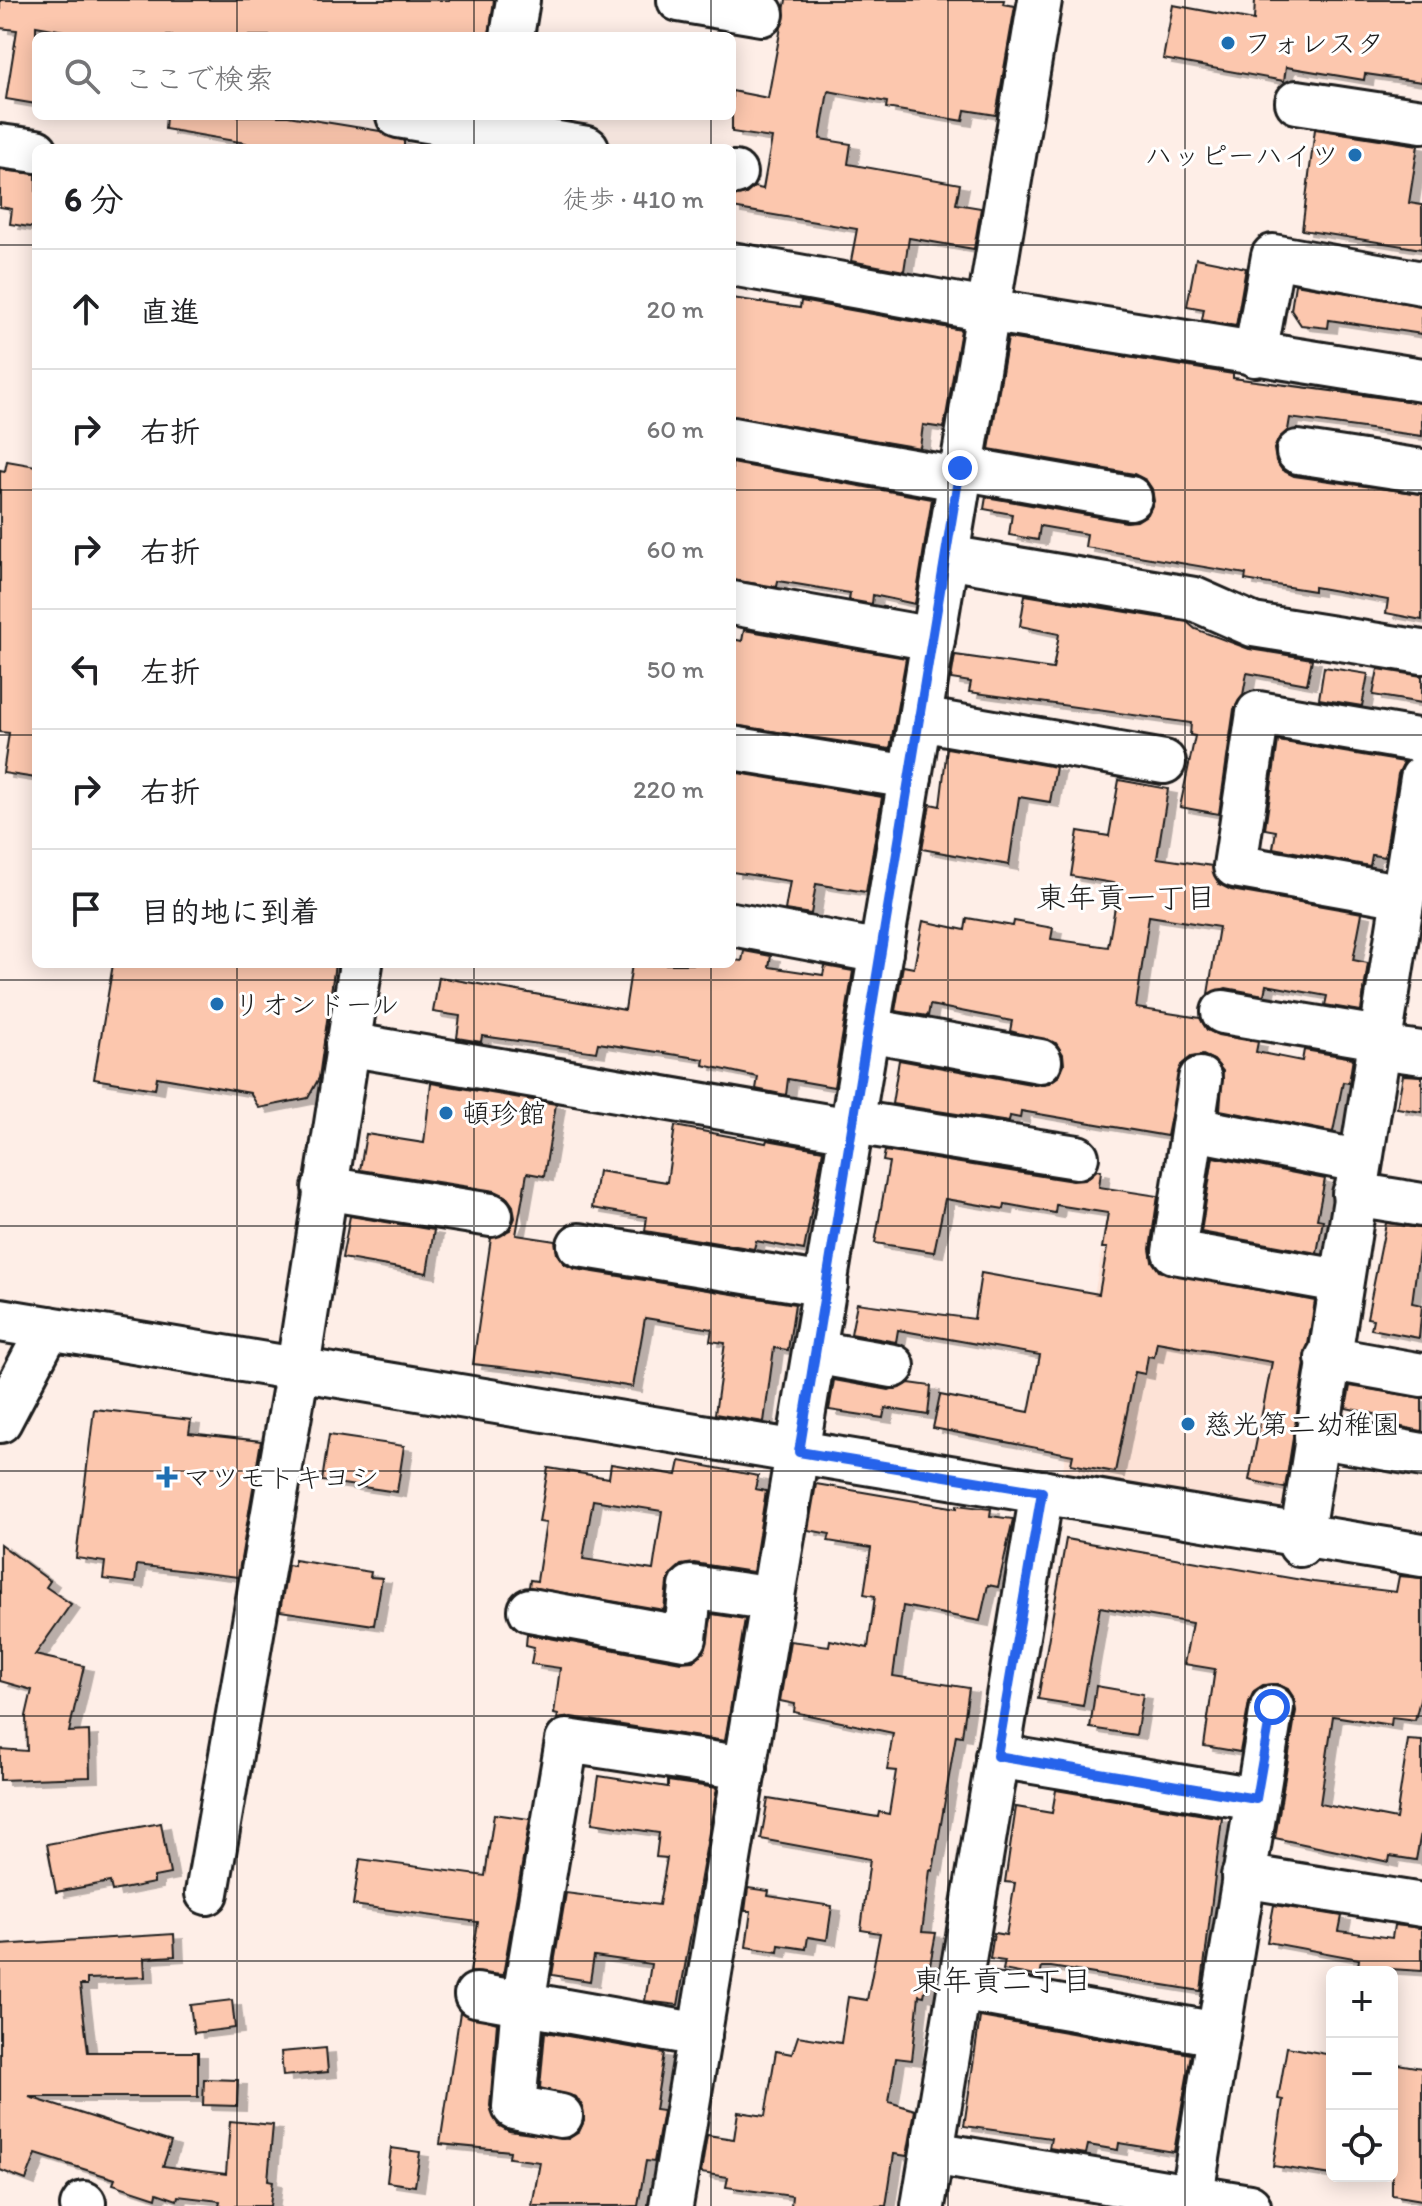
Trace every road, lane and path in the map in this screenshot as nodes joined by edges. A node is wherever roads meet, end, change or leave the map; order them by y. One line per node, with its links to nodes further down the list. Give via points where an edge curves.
1 (518, 0): 5 (street)
2 (679, 0): 4 (street)
3 (1040, 0): 15 (street)
4 (762, 14)
5 (513, 32)
6 (1297, 102): 8 (street)
7 (422, 120): 9 (street)
8 (1422, 121)
9 (496, 132): 10 (street)
10 (564, 144)
11 (0, 146): 12 (street)
12 (32, 150)
13 (736, 265): 15 (street)
14 (1422, 283): 16 (street, via 1273,256)
15 (987, 310): 16 (street); 21 (street)
16 (1255, 355): 17 (street)
17 (1422, 380)
18 (736, 440): 21 (street)
19 (1298, 452): 20 (street)
20 (1422, 471)
21 (959, 474): 22 (street); 23 (street)
22 (1130, 498)
23 (947, 557): 25 (street); 26 (street, via 1194,599 1253,625)
24 (736, 604): 25 (street)
25 (933, 639): 27 (street)
26 (1422, 652)
27 (920, 719): 30 (street); 31 (street)
28 (1422, 741): 33 (street, via 1258,713 1235,866)
29 (736, 749): 31 (street)
30 (1164, 762)
31 (910, 777): 35 (street)
32 (1422, 778): 33 (street)
33 (1403, 896): 39 (street)
34 (736, 925): 35 (street)
35 (881, 952): 38 (street)
36 (360, 968): 40 (street)
37 (1223, 1012): 39 (street)
38 (868, 1030): 42 (street); 44 (street)
39 (1379, 1042): 41 (street); 47 (street)
40 (347, 1044): 44 (street); 48 (street)
41 (1422, 1053)
42 (1040, 1061)
43 (1200, 1079): 45 (street)
44 (852, 1126): 46 (street); 53 (street)
45 (1194, 1129): 47 (street); 52 (street, via 1174,1252)
46 (1077, 1157)
47 (1356, 1177): 49 (street); 52 (street)
48 (324, 1188): 50 (street); 59 (street)
49 (1422, 1205)
50 (491, 1215)
51 (579, 1245): 53 (street)
52 (1340, 1281): 57 (street)
53 (826, 1285): 56 (street)
54 (0, 1320): 55 (street)
55 (49, 1328): 59 (street); 61 (street)
56 (814, 1352): 58 (street); 63 (street)
57 (1327, 1358): 60 (street); 62 (street)
58 (893, 1366)
59 (297, 1369): 63 (street); 75 (street)
60 (1422, 1375)
61 (0, 1421)
62 (1316, 1436): 64 (street); 66 (street)
63 (799, 1452): 65 (street); 68 (street)
64 (1422, 1455)
65 (1042, 1492): 66 (street); 71 (street)
66 (1301, 1540): 67 (street)
67 (1422, 1555)
68 (773, 1599): 69 (street, via 691,1587 685,1638); 72 (street)
69 (530, 1610)
70 (1272, 1707): 73 (street)
71 (997, 1756): 73 (street); 77 (street)
72 (745, 1768): 79 (street, via 567,1741); 81 (street)
73 (1256, 1799): 74 (street)
74 (1243, 1876): 76 (street); 80 (street)
75 (207, 1893)
76 (1422, 1905)
77 (959, 1989): 80 (street); 83 (street)
78 (476, 1995): 79 (street)
79 (523, 2003): 81 (street); 82 (street, via 514,2107)
80 (1218, 2034): 84 (street)
81 (700, 2035): 85 (street)
82 (561, 2116)
83 (932, 2153): 84 (street); 86 (street)
84 (1191, 2202): 87 (street)
85 (671, 2206)
86 (923, 2206)
87 (1249, 2206)

